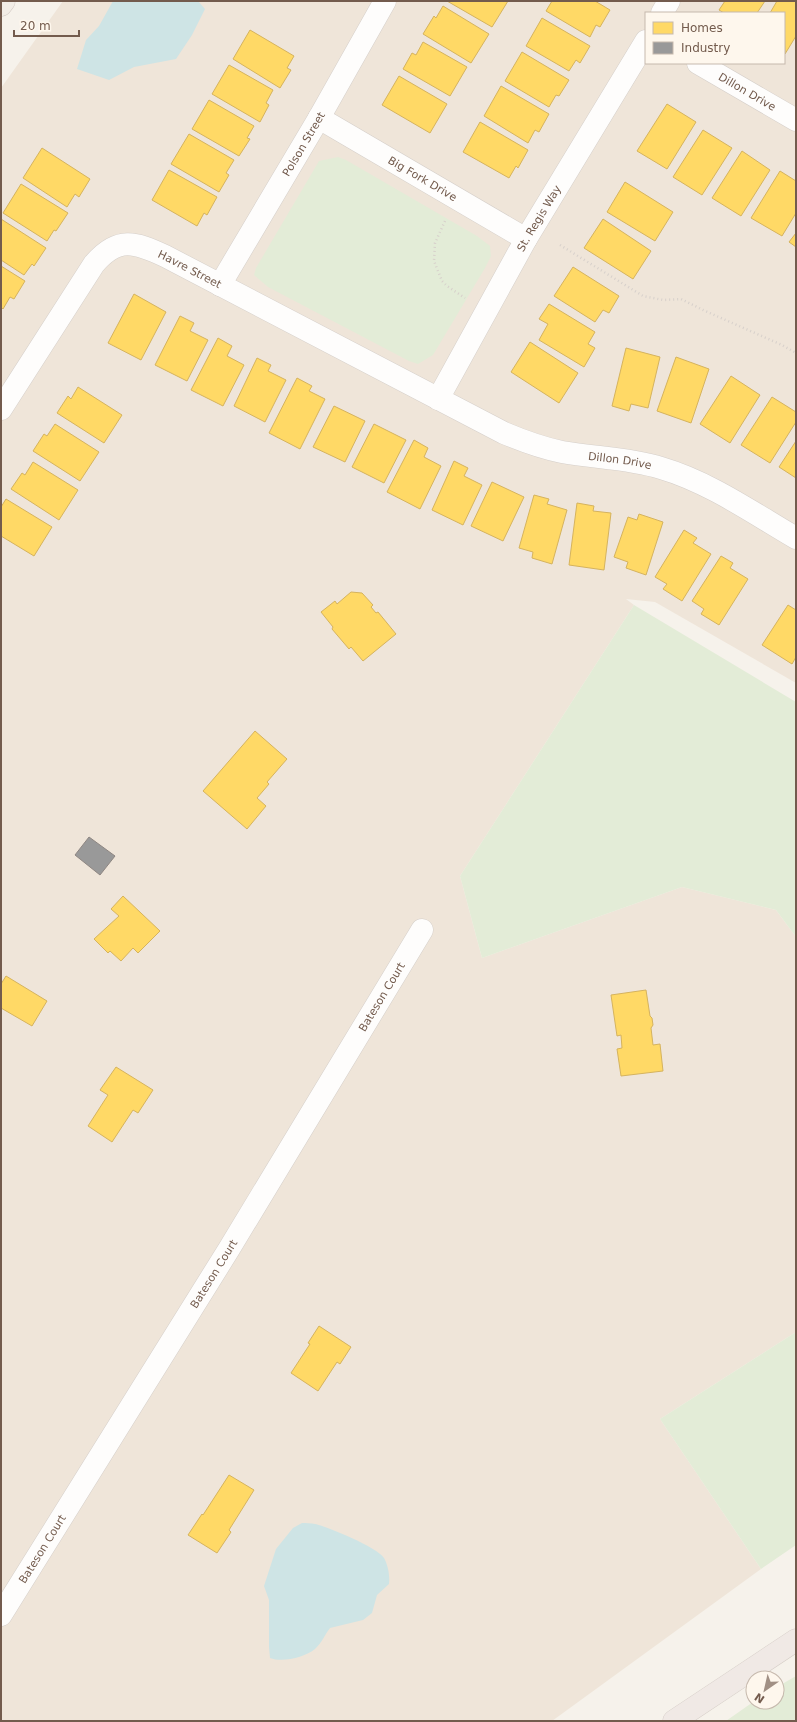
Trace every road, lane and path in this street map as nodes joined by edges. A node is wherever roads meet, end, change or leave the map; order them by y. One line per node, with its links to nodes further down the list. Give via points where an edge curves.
1 (4, 1): 4 (main road)
2 (385, 1): 8 (street, Polson Street)
3 (669, 1): 5 (street)
4 (1, 5)
5 (663, 12)
6 (645, 43): 11 (street, St. Regis Way)
7 (700, 64): 9 (street, Dillon Drive)
8 (319, 118): 11 (street, Big Fork Drive); 13 (street, Polson Street)
9 (796, 120)
10 (445, 221): 14 (path, via 434,247 436,268 447,286)
11 (526, 239): 16 (street, St. Regis Way)
12 (560, 245): 15 (path, via 643,296 663,300 681,299)
13 (220, 285): 16 (street, Havre Street); 17 (street, Havre Street, via 146,247 127,244 109,249 94,264)
14 (466, 298)
15 (796, 353)
16 (438, 399): 18 (street, Dillon Drive, via 504,433 540,446 562,452 635,462 679,474 713,490)
17 (2, 404)
18 (796, 538)
19 (422, 930): 20 (street, Bateson Court)
20 (1, 1615)
21 (796, 1640): 22 (highway)
22 (674, 1721)

